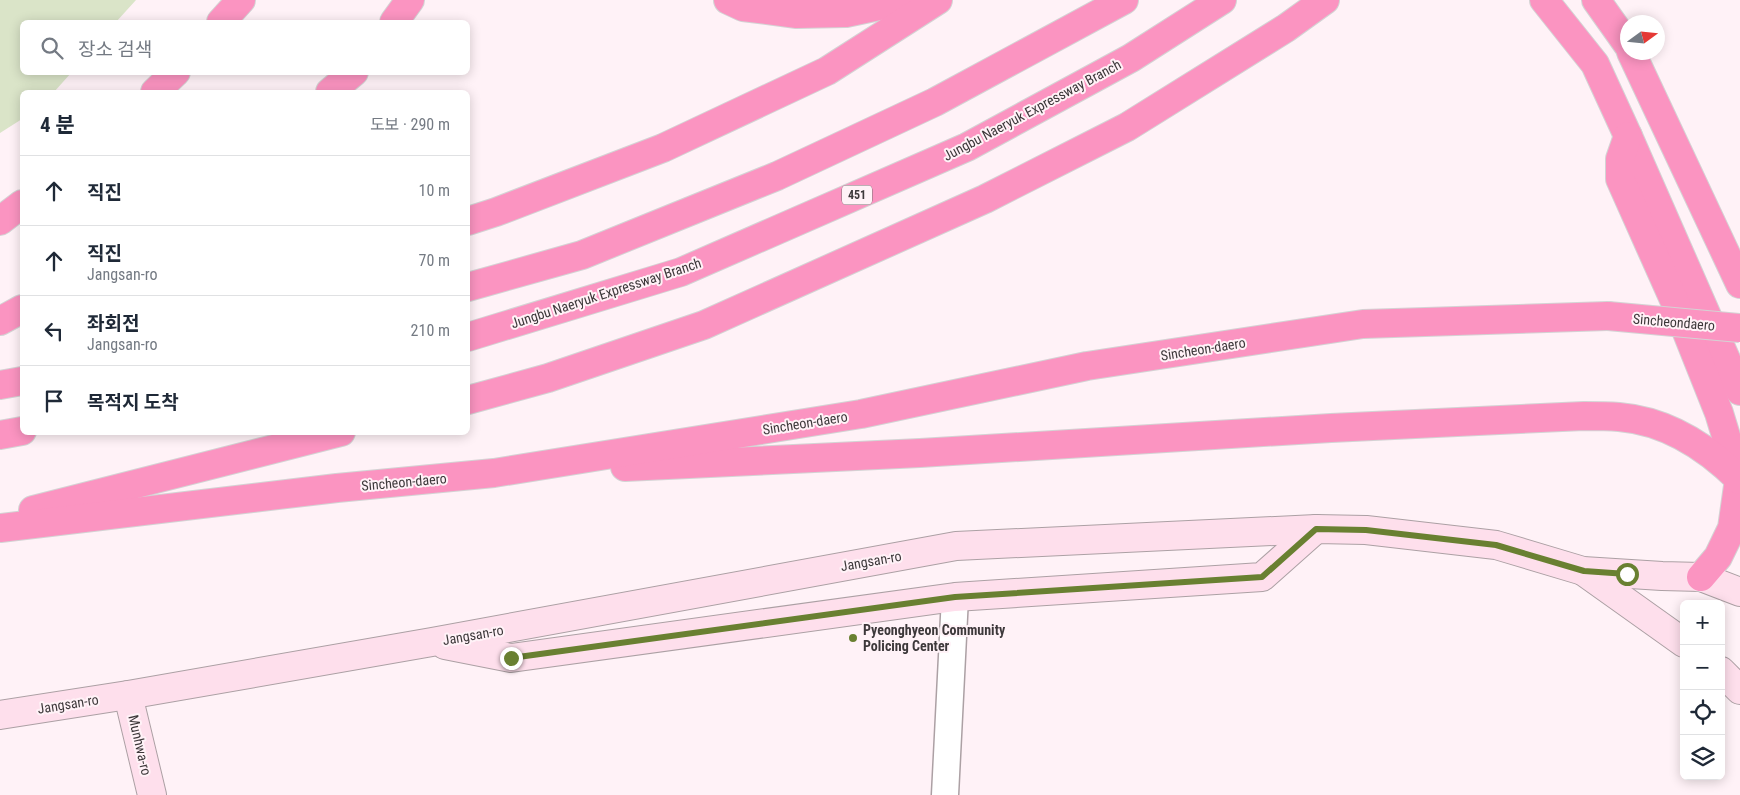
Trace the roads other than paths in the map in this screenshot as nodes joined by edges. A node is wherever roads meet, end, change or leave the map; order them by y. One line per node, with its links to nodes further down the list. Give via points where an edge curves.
1 (241, 0): 11 (highway)
2 (410, 0): 12 (highway)
3 (728, 0): 4 (highway, via 742,7 797,14 846,13)
4 (907, 0)
5 (938, 0): 21 (highway, via 818,76 663,148)
6 (1124, 0): 24 (highway, via 935,102 777,176 582,255)
7 (1222, 0): 31 (highway, Jungbu Naeryuk Expressway Branch / 451, via 1131,58 958,151 681,272)
8 (1325, 0): 35 (highway, via 1286,28 1127,127 985,199 704,325 548,378)
9 (1544, 0): 19 (highway, via 1595,64)
10 (1596, 0): 13 (highway)
11 (223, 20)
12 (395, 20)
13 (1620, 34)
14 (1635, 60): 23 (highway)
15 (173, 75): 17 (highway)
16 (350, 75): 18 (highway)
17 (157, 90)
18 (332, 90)
19 (1628, 136): 34 (highway); 40 (highway, via 1620,159 1620,179 1674,300 1719,413)
20 (20, 206): 22 (highway)
21 (470, 220)
22 (0, 221)
23 (1740, 284)
24 (470, 285)
25 (20, 311): 27 (highway)
26 (1608, 316): 29 (highway, Sincheondaero, bridge); 39 (highway, Sincheon-daero, via 1363,324 1087,366 861,414)
27 (0, 321)
28 (20, 328): 30 (highway)
29 (1740, 328)
30 (0, 331)
31 (470, 336)
32 (20, 381): 33 (highway)
33 (0, 385)
34 (1740, 391)
35 (470, 399)
36 (20, 431): 37 (highway)
37 (0, 435)
38 (329, 435): 41 (highway)
39 (494, 473): 40 (highway, via 930,453 1584,416 1619,417 1678,432 1711,454); 42 (highway, Sincheon-daero, via 336,488)
40 (1740, 480): 45 (highway, via 1732,528 1718,556)
41 (0, 518)
42 (0, 528)
43 (1316, 529): 44 (main road, Jangsan-ro, via 1366,530 1496,545); 47 (main road, Jangsan-ro, via 1262,577); 49 (main road, Jangsan-ro, via 956,546)
44 (1584, 571): 45 (main road); 48 (main road)
45 (1702, 577): 46 (main road)
46 (1740, 592)
47 (955, 597): 49 (main road, Jangsan-ro, via 511,658); 57 (street)
48 (1680, 639)
49 (432, 642): 54 (main road, Jangsan-ro)
50 (1725, 666): 51 (main road)
51 (1740, 667)
52 (1725, 675): 53 (main road)
53 (1740, 690)
54 (128, 694): 55 (main road, Jangsan-ro); 56 (main road, Munhwa-ro)
55 (0, 715)
56 (152, 795)
57 (945, 795)

